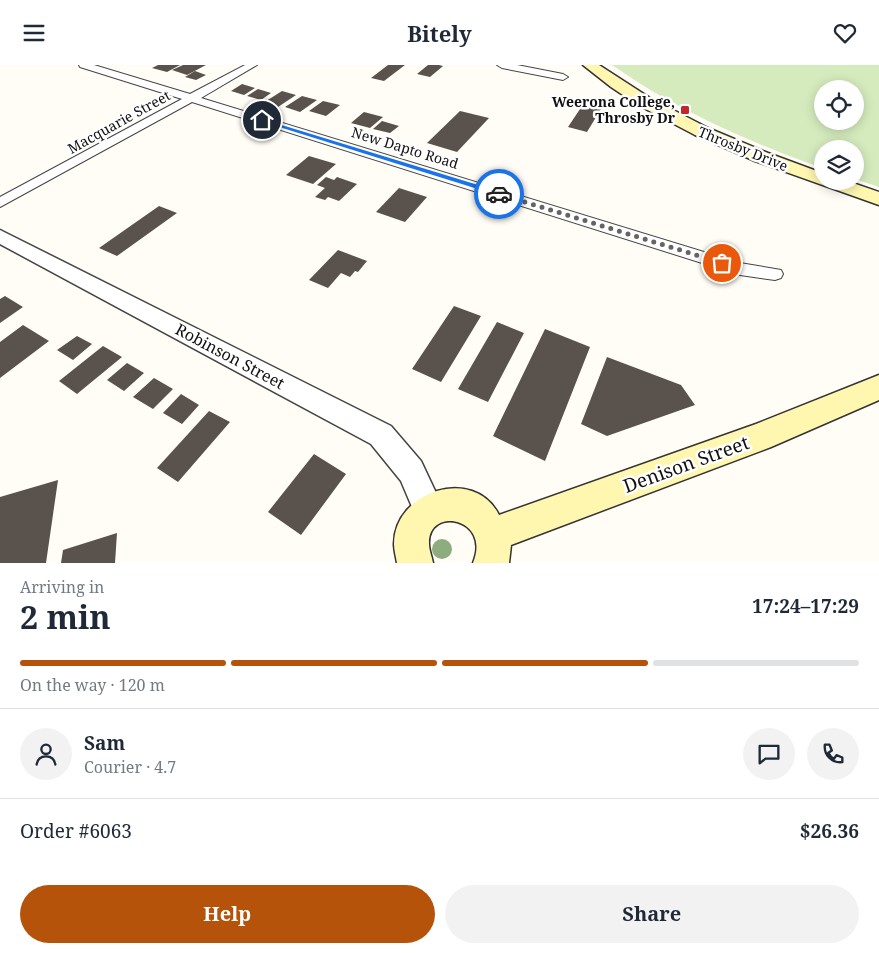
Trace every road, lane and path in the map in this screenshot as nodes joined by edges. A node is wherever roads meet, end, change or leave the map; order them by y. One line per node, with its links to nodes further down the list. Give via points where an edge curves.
1 (84, 65): 6 (street, New Dapto Road)
2 (252, 65): 6 (street, Macquarie Street)
3 (502, 65): 5 (street)
4 (590, 65): 7 (main road, Throsby Drive, via 636,97 696,129)
5 (563, 77)
6 (192, 99): 10 (street, Macquarie Street); 12 (street, New Dapto Road, via 731,266)
7 (814, 176)
8 (854, 190): 9 (main road)
9 (879, 199)
10 (0, 203)
11 (0, 236): 14 (street, Robinson Street, via 381,435 411,471)
12 (775, 274)
13 (879, 387): 15 (main road, Denison Street)
14 (429, 510): 15 (main road, via 446,503 460,503 472,508 489,526); 16 (main road, via 414,530 411,546)
15 (491, 549)
16 (415, 563)

